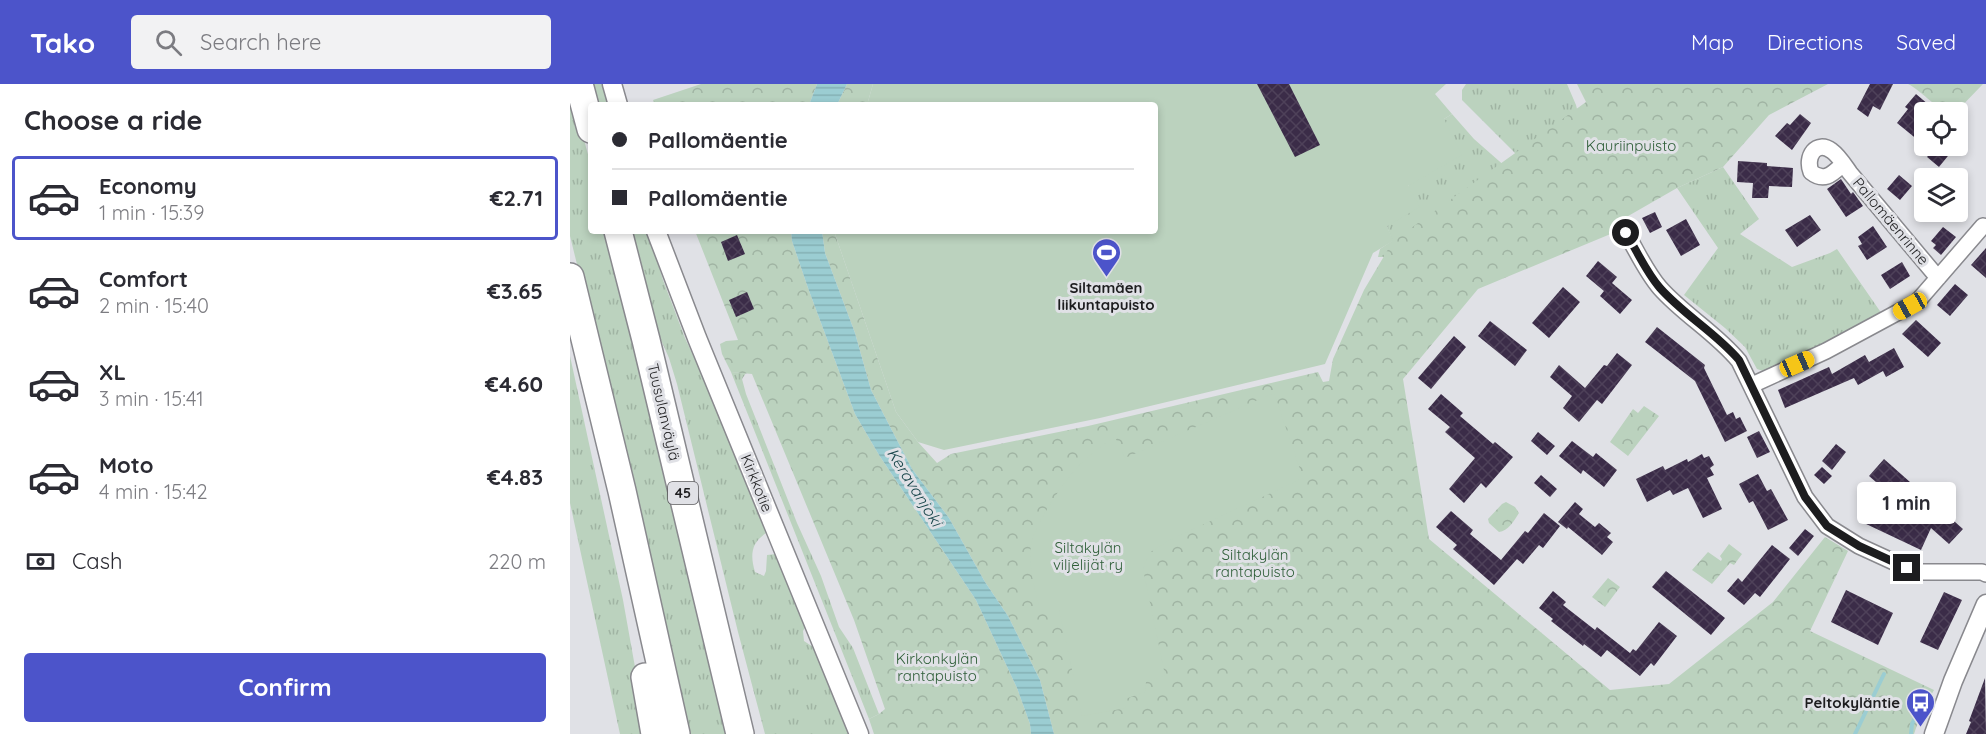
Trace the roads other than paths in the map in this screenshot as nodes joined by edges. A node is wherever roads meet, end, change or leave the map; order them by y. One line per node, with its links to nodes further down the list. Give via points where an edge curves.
1 (579, 84): 4 (highway)
2 (612, 84): 3 (street)
3 (617, 102)
4 (588, 118)
5 (1843, 164): 11 (street, Pallomäenrinne)
6 (1983, 226): 11 (street)
7 (1626, 233): 12 (street, via 1659,287 1730,349)
8 (619, 234): 16 (highway, Tuusulanväylä / 45)
9 (657, 234): 21 (street, Kirkkotie)
10 (570, 277): 13 (highway)
11 (1938, 278): 12 (street, via 1917,302)
12 (1752, 385): 14 (street, via 1805,497 1827,526 1907,568)
13 (622, 491): 17 (highway, via 625,567); 18 (highway)
14 (1986, 574)
15 (1986, 604): 22 (street)
16 (719, 645): 19 (highway, Tuusulanväylä / 45); 20 (highway)
17 (655, 734)
18 (676, 734)
19 (740, 734)
20 (755, 734)
21 (859, 734)
22 (1934, 734)

